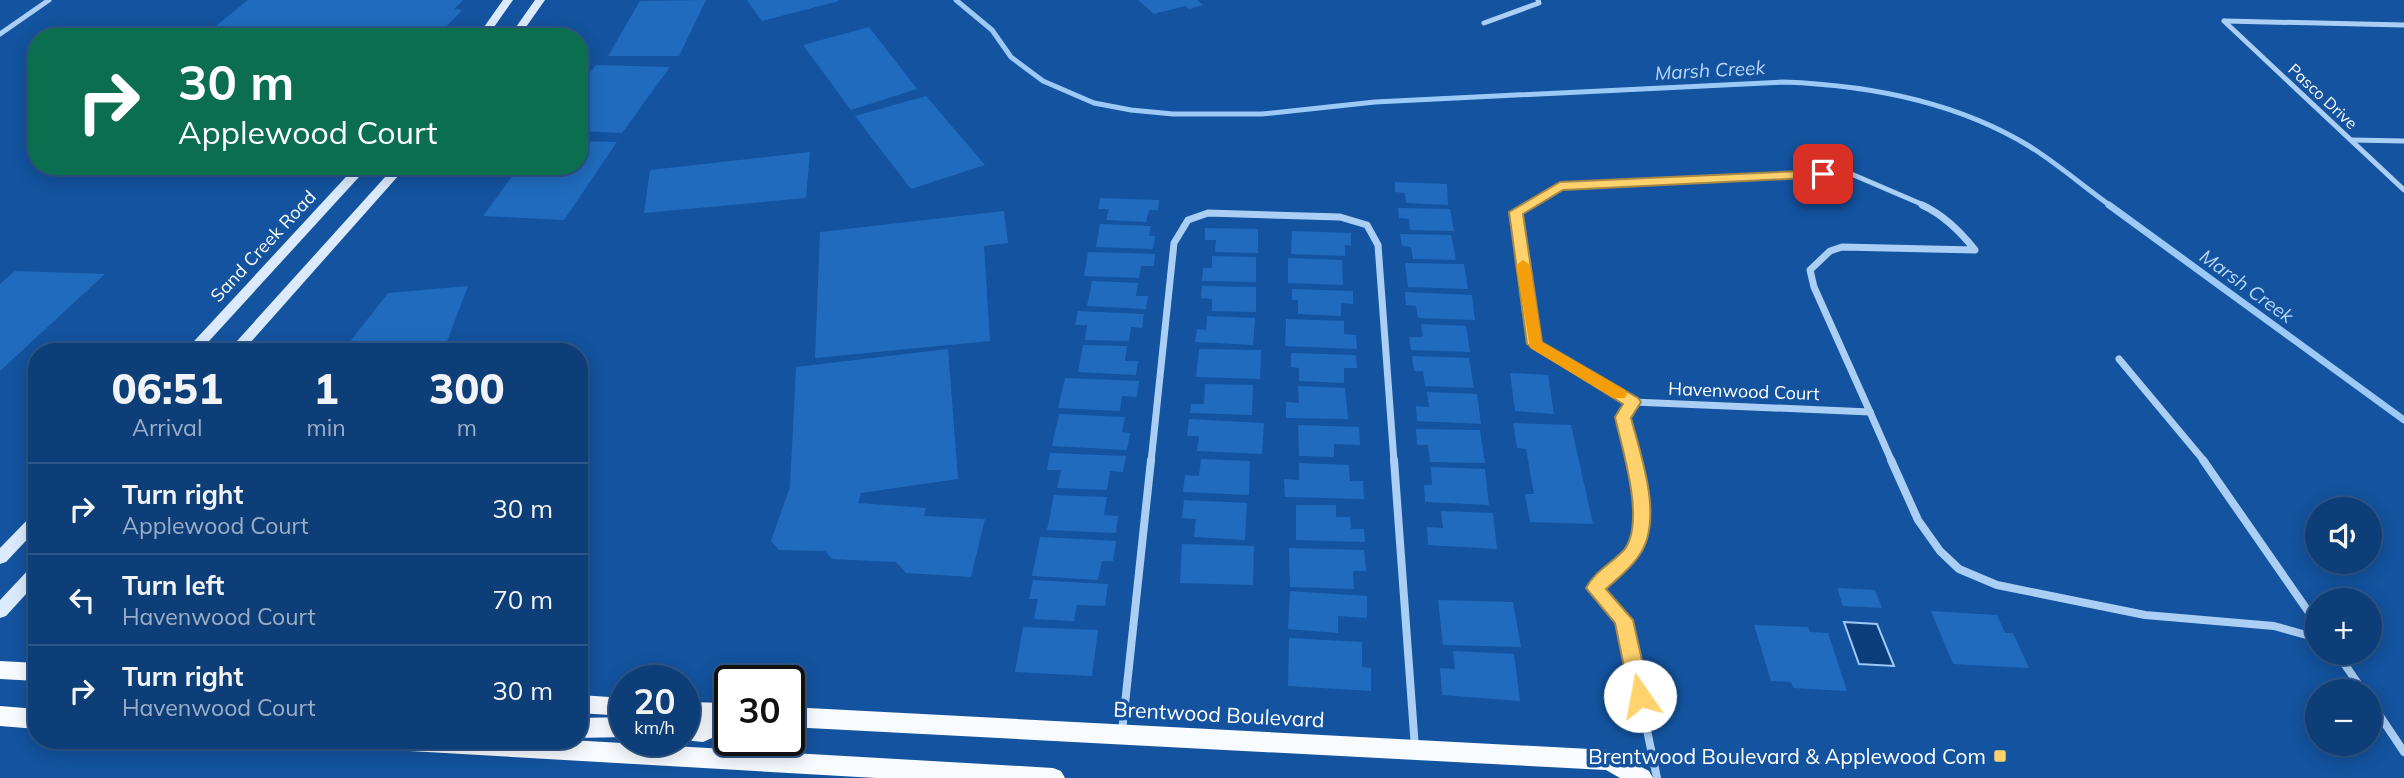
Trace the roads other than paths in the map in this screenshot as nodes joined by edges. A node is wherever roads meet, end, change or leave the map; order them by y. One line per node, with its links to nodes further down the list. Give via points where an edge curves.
1 (49, 0): 9 (street)
2 (508, 0): 7 (main road)
3 (540, 0): 8 (main road)
4 (1538, 0): 5 (street)
5 (1485, 23)
6 (2404, 25): 10 (street, Pasco Drive, via 2224,21)
7 (488, 28)
8 (520, 28)
9 (0, 34)
10 (2351, 140): 11 (street); 14 (street, Pasco Drive)
11 (2404, 141)
12 (355, 175): 15 (main road, Sand Creek Road)
13 (393, 175): 16 (main road)
14 (2404, 190)
15 (199, 343)
16 (242, 343)
17 (2119, 359): 23 (street, via 2150,392 2230,498)
18 (1633, 402): 19 (street, Havenwood Court); 19 (street, Havenwood Court, via 1535,344 1516,212 1560,186 1849,173 1934,210 1975,250 1842,247 1830,251 1810,270); 44 (street, via 1623,417 1636,470 1641,533 1632,553 1595,588 1624,620)
19 (1870, 412): 25 (street, Havenwood Court, via 1918,520 1959,569 1997,586 2145,615 2274,625)
20 (28, 528): 21 (main road)
21 (0, 558)
22 (28, 581): 24 (main road)
23 (2305, 607)
24 (0, 611)
25 (2305, 634)
26 (0, 670): 27 (main road)
27 (28, 672)
28 (588, 705): 29 (main road)
29 (609, 706)
30 (0, 716): 31 (main road)
31 (28, 718)
32 (805, 718): 36 (main road, Brentwood Boulevard)
33 (2382, 719): 41 (street)
34 (609, 727): 35 (main road)
35 (588, 728)
36 (1121, 733): 39 (main road, Brentwood Boulevard); 39 (street, via 1174,243 1188,220 1209,214 1340,217 1367,225 1378,245)
37 (588, 745): 38 (main road)
38 (609, 746)
39 (1415, 748): 43 (main road, Brentwood Boulevard, via 1609,760)
40 (700, 752): 42 (main road)
41 (2404, 752)
42 (1053, 778)
43 (1641, 778)
44 (1657, 778)

